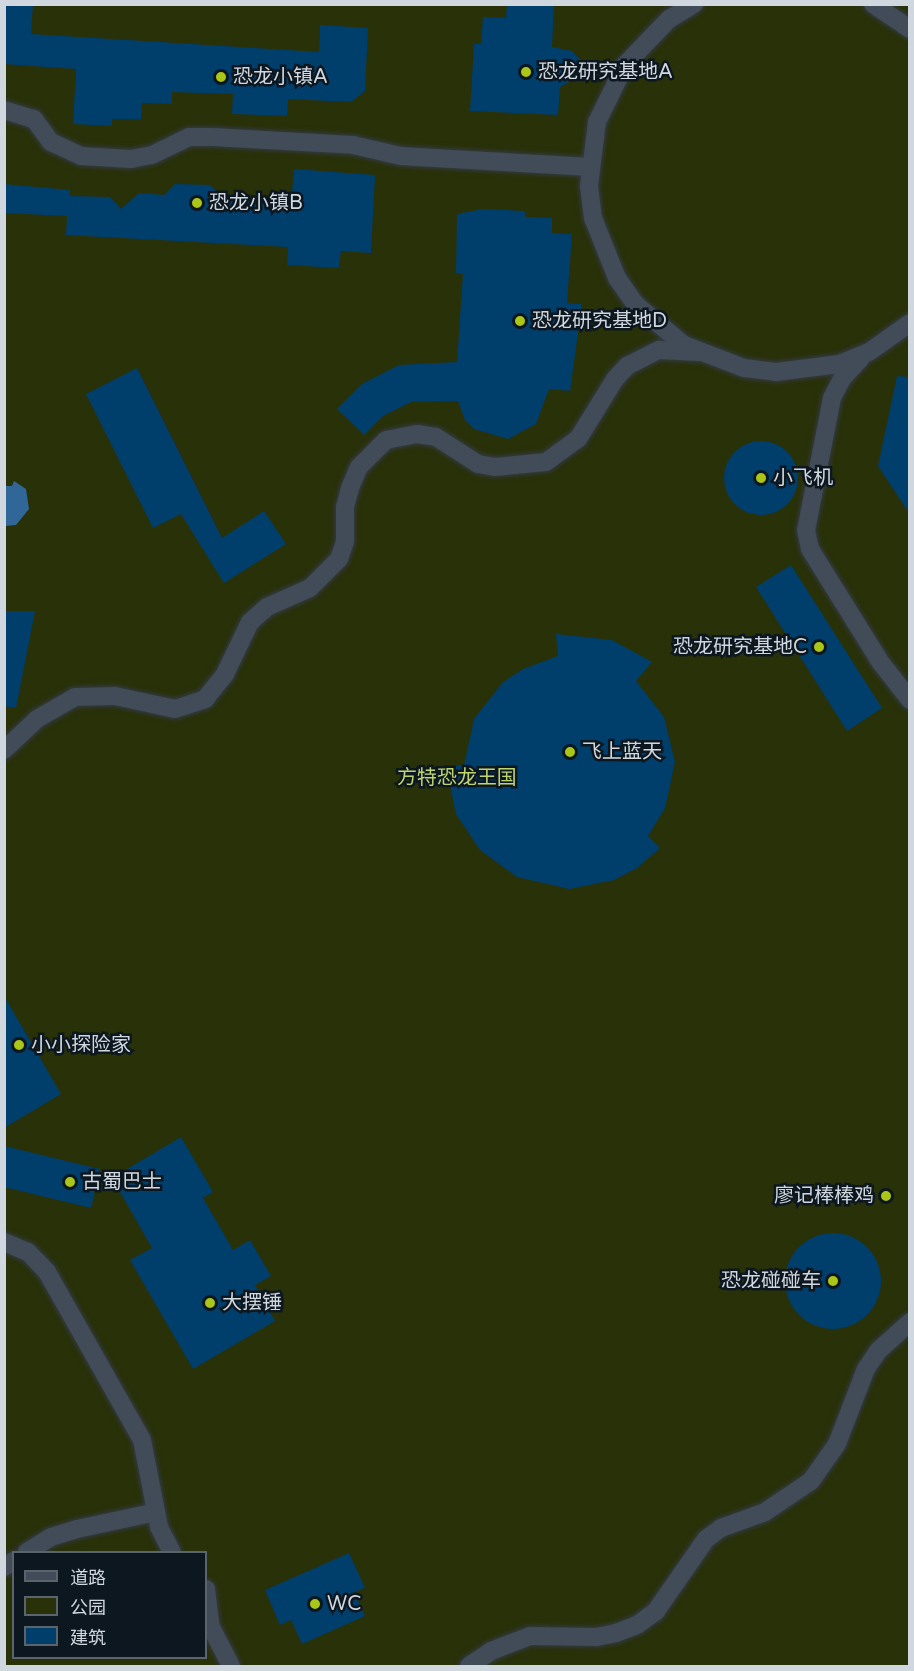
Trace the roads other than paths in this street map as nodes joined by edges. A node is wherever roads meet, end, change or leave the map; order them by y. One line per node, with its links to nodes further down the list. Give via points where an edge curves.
1 (694, 4): 5 (lane, via 669,19 625,65 597,122)
2 (873, 4): 3 (lane)
3 (909, 29)
4 (4, 110): 5 (lane, via 34,119 51,142 81,156 131,159 152,155 189,137 212,137 353,145 401,156)
5 (590, 167): 7 (lane, via 593,218 617,278 658,326)
6 (909, 323): 8 (lane)
7 (698, 352): 8 (lane, via 744,368 776,372 839,364); 10 (lane, via 659,350 627,366 578,439 546,462 478,464 435,437 417,435 386,440 359,467 350,488 345,507 345,542 339,559 310,588 267,608 250,622 225,674 205,699 175,709 115,696 75,698 37,719)
8 (869, 352): 9 (lane, via 852,365 832,398 807,530 810,549 881,663)
9 (909, 700)
10 (4, 750)
11 (4, 1242): 13 (lane, via 28,1252 47,1272 136,1430 148,1455)
12 (909, 1322): 18 (lane, via 878,1351 866,1369 837,1444 818,1474 789,1499 721,1528 706,1539 656,1611 637,1625 596,1637 530,1636 492,1651)
13 (156, 1512): 14 (lane, via 77,1529 51,1537); 15 (lane, via 163,1540)
14 (29, 1551)
15 (171, 1551)
16 (207, 1597): 17 (lane, via 211,1627)
17 (231, 1666)
18 (469, 1666)

